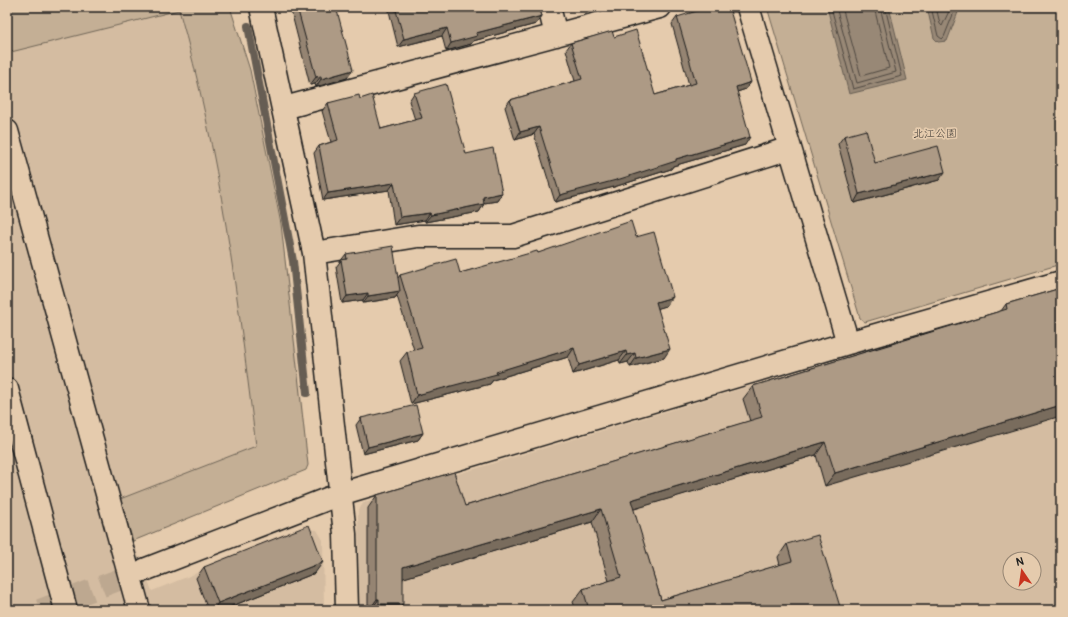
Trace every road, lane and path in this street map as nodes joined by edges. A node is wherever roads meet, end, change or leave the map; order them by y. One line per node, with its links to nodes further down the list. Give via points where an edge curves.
1 (260, 7): 6 (street)
2 (549, 7): 5 (street)
3 (660, 7): 5 (street)
4 (748, 7): 8 (street)
5 (556, 35): 6 (street)
6 (284, 108): 9 (street)
7 (7, 131): 16 (street)
8 (790, 148): 9 (street, via 513,236 418,236); 11 (street)
9 (314, 253): 13 (street)
10 (1061, 282): 11 (street)
11 (848, 343): 13 (street)
12 (7, 389): 15 (street)
13 (340, 494): 14 (street); 17 (street, via 345,534)
14 (144, 570)
15 (66, 610)
16 (139, 610)
17 (347, 610)

